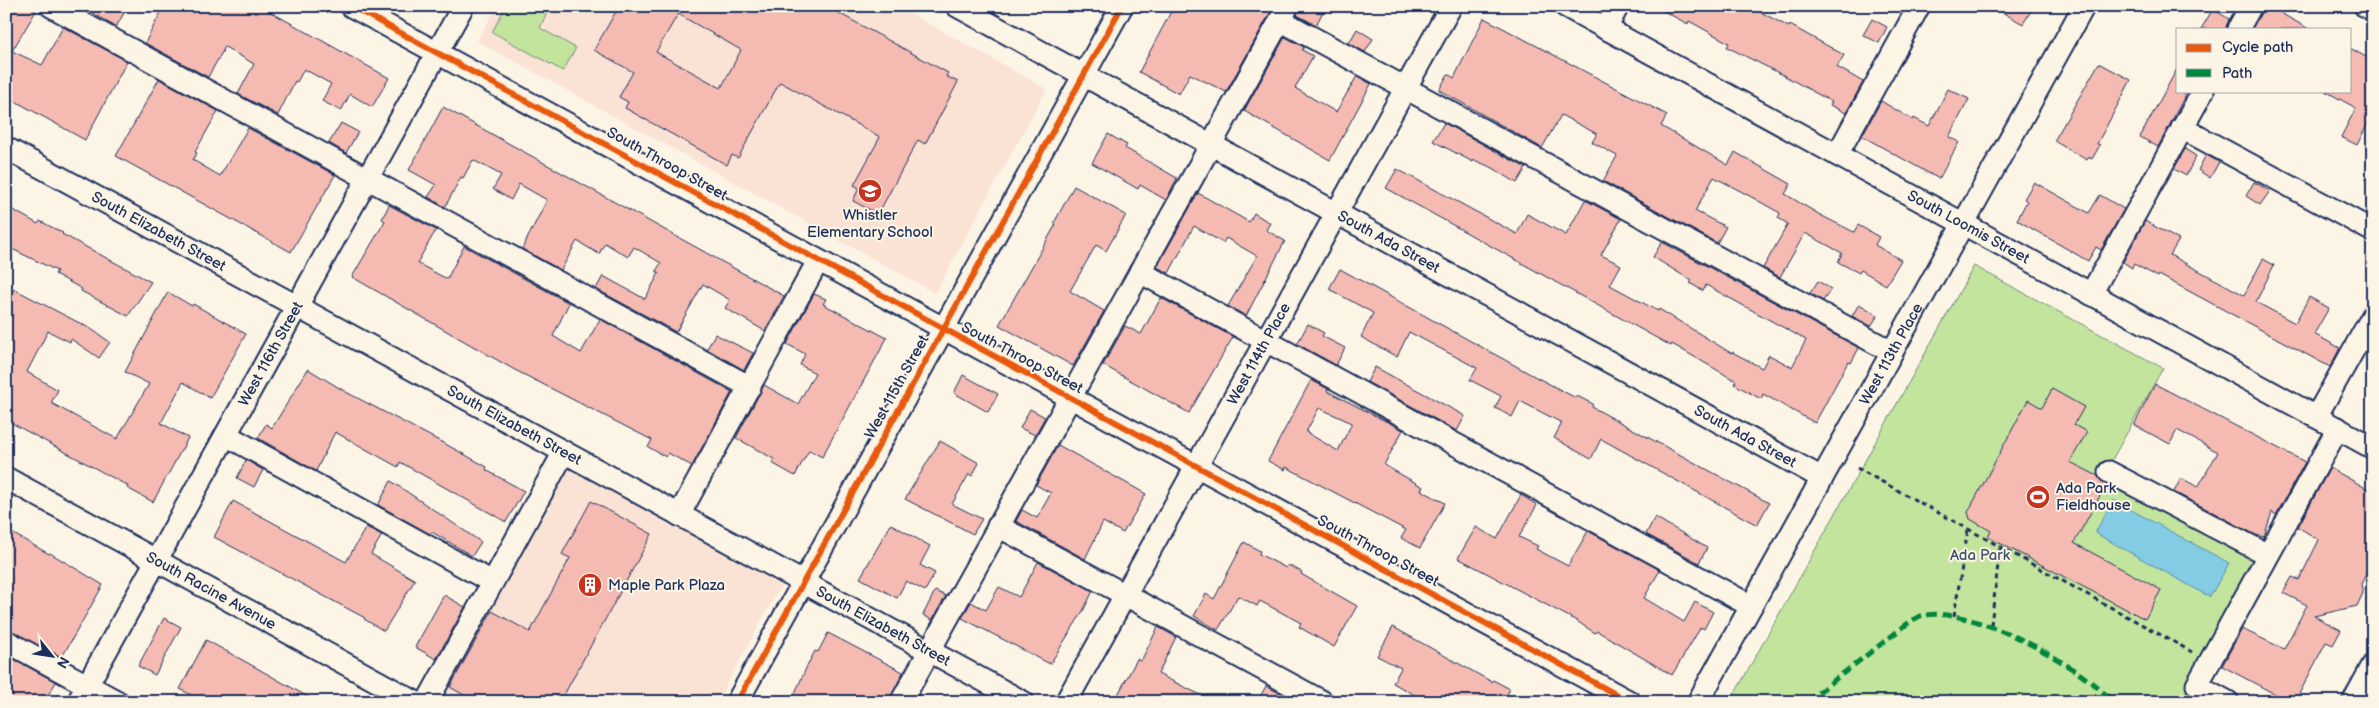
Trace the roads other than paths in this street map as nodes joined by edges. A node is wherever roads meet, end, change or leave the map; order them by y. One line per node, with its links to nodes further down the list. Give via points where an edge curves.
1 (51, 6): 25 (street)
2 (351, 6): 17 (street, South Throop Street)
3 (463, 6): 17 (street, West 116th Street)
4 (1122, 6): 18 (street, West 115th Street)
5 (1451, 6): 19 (street, West 114th Place)
6 (1565, 6): 16 (street, South Loomis Street)
7 (1618, 6): 16 (street)
8 (1919, 6): 24 (street)
9 (2084, 6): 27 (street, West 113th Place)
10 (2250, 6): 15 (street)
11 (2365, 6): 13 (street)
12 (960, 7): 18 (street, South Ada Street)
13 (2373, 10)
14 (1284, 13): 19 (street); 22 (street)
15 (2239, 28)
16 (1606, 29): 24 (street, South Loomis Street)
17 (437, 53): 25 (street, West 116th Street); 29 (street, South Throop Street)
18 (1084, 76): 22 (street, South Ada Street); 34 (street, West 115th Street)
19 (1406, 88): 26 (street, West 114th Place); 36 (street)
20 (2202, 92): 21 (street)
21 (2182, 128): 28 (street); 31 (street)
22 (1211, 145): 26 (street, South Ada Street); 30 (street)
23 (6, 148): 32 (street, South Elizabeth Street)
24 (1837, 155): 27 (street, South Loomis Street)
25 (368, 179): 32 (street, West 116th Street); 37 (street)
26 (1336, 213): 35 (street, West 114th Place); 47 (street, South Ada Street)
27 (1963, 224): 31 (street, South Loomis Street); 36 (street, West 113th Place)
28 (2373, 231)
29 (818, 261): 34 (street, South Throop Street); 37 (street)
30 (1140, 272): 35 (street); 38 (street)
31 (2091, 294): 39 (street, South Loomis Street)
32 (297, 306): 41 (street, West 116th Street); 43 (street, South Elizabeth Street)
33 (2373, 314): 39 (street)
34 (943, 330): 38 (street, South Throop Street); 53 (street, West 115th Street)
35 (1265, 341): 44 (street, West 114th Place); 55 (street)
36 (1892, 352): 47 (street, West 113th Place)
37 (750, 387): 48 (street)
38 (1069, 398): 44 (street, South Throop Street); 49 (street)
39 (2316, 417): 40 (street, South Loomis Street)
40 (2338, 428): 42 (street, South Loomis Street); 50 (street)
41 (226, 435): 51 (street, West 116th Street); 52 (street)
42 (2373, 448)
43 (564, 452): 48 (street, South Elizabeth Street); 52 (street)
44 (1196, 467): 54 (street, West 114th Place); 68 (street, South Throop Street)
45 (2109, 472): 50 (street)
46 (6, 478): 51 (street, South Racine Avenue)
47 (1822, 478): 55 (street, West 113th Place)
48 (679, 515): 53 (street, South Elizabeth Street)
49 (998, 526): 54 (street); 57 (street)
50 (2268, 555): 70 (street, via 2197,685)
51 (156, 560): 59 (street, West 116th Street); 61 (street, South Racine Avenue)
52 (492, 582): 62 (street)
53 (803, 582): 57 (street, South Elizabeth Street); 63 (street, West 115th Street)
54 (1125, 595): 66 (street, West 114th Place); 67 (street)
55 (1751, 606): 69 (street, West 113th Place)
56 (6, 641): 59 (street)
57 (929, 650): 64 (street); 65 (street, South Elizabeth Street)
58 (2373, 666): 71 (street)
59 (82, 693): 60 (street)
60 (118, 702)
61 (415, 702)
62 (427, 702)
63 (737, 702)
64 (901, 702)
65 (1022, 702)
66 (1066, 702)
67 (1322, 702)
68 (1630, 702)
69 (1698, 702)
70 (2228, 702)
71 (2352, 702)

